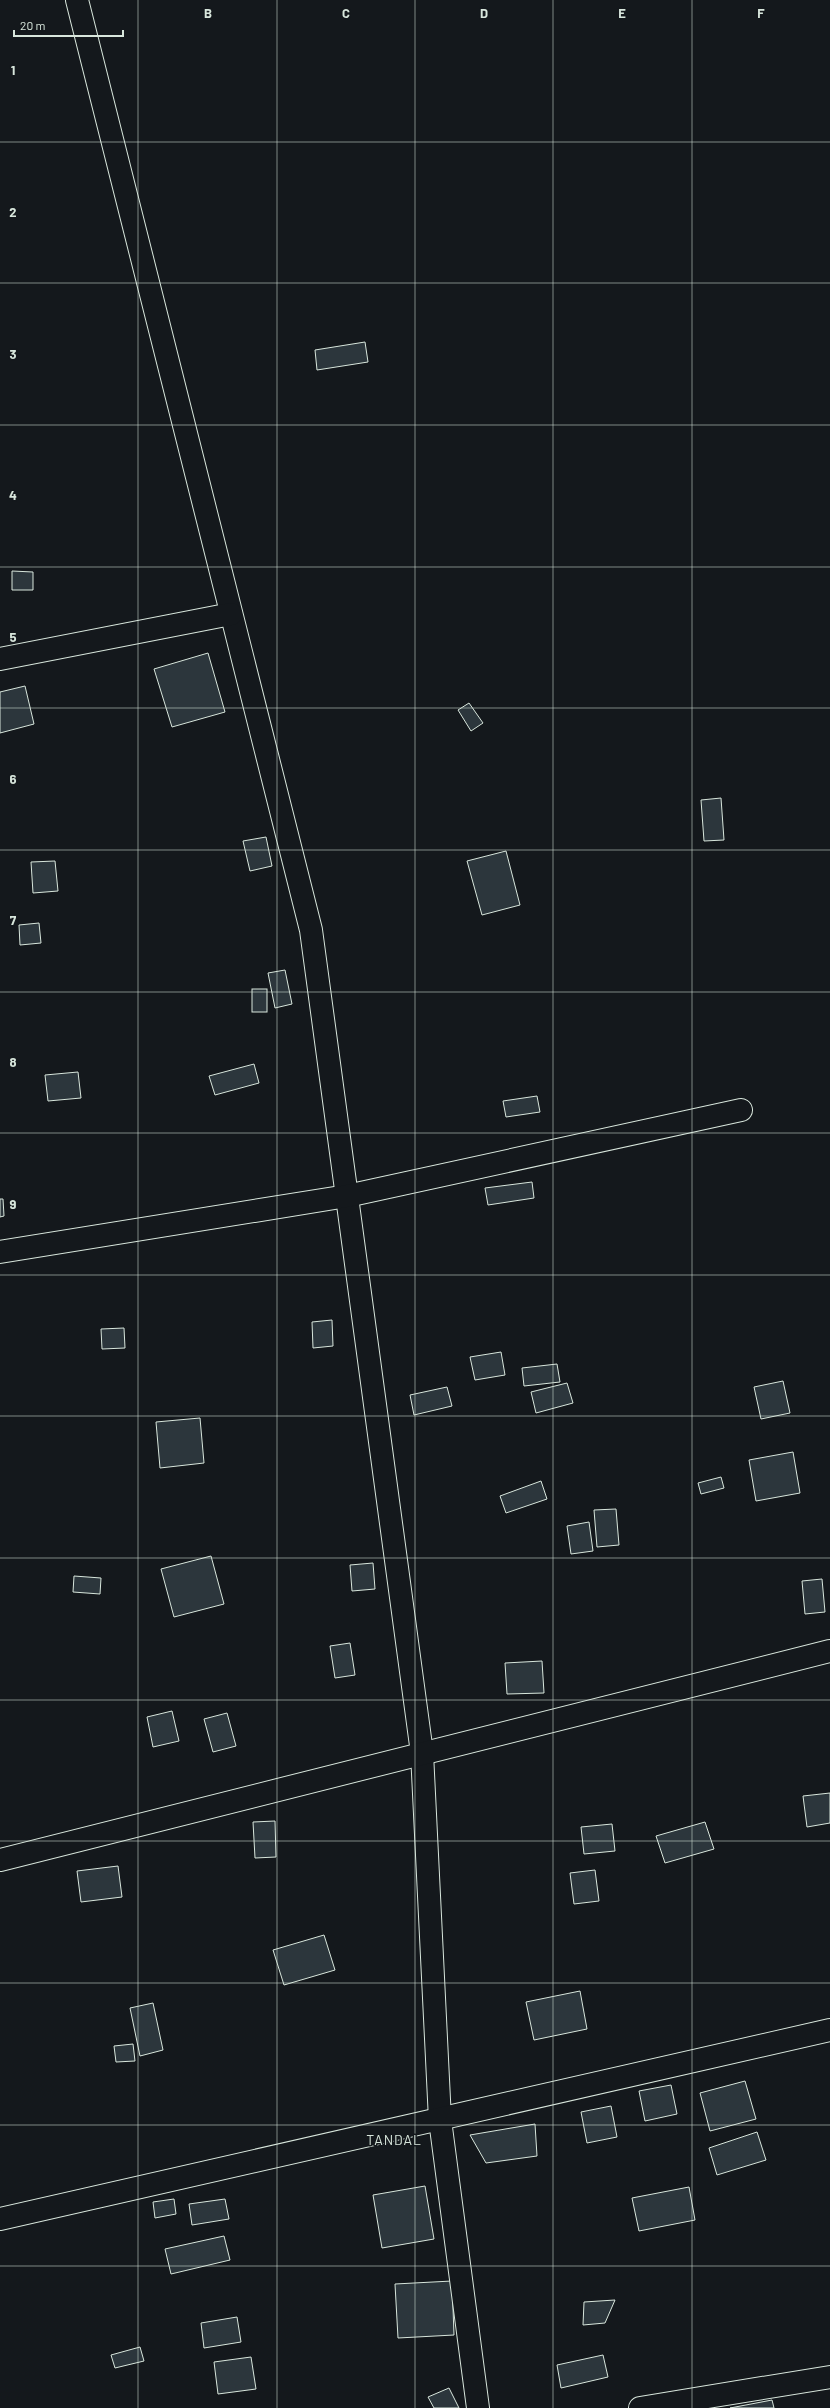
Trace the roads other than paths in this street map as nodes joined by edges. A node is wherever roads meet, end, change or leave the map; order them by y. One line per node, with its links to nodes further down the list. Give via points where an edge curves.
1 (76, 0): 2 (street)
2 (231, 614): 3 (street); 5 (street, via 311,930)
3 (0, 659)
4 (742, 1110): 5 (street)
5 (347, 1196): 6 (street); 8 (street)
6 (0, 1252)
7 (830, 1651): 8 (street)
8 (422, 1753): 9 (street); 11 (street)
9 (0, 1860)
10 (830, 2030): 11 (street)
11 (440, 2120): 12 (street); 14 (street)
12 (0, 2219)
13 (830, 2376): 15 (street)
14 (478, 2408)
15 (640, 2408)

